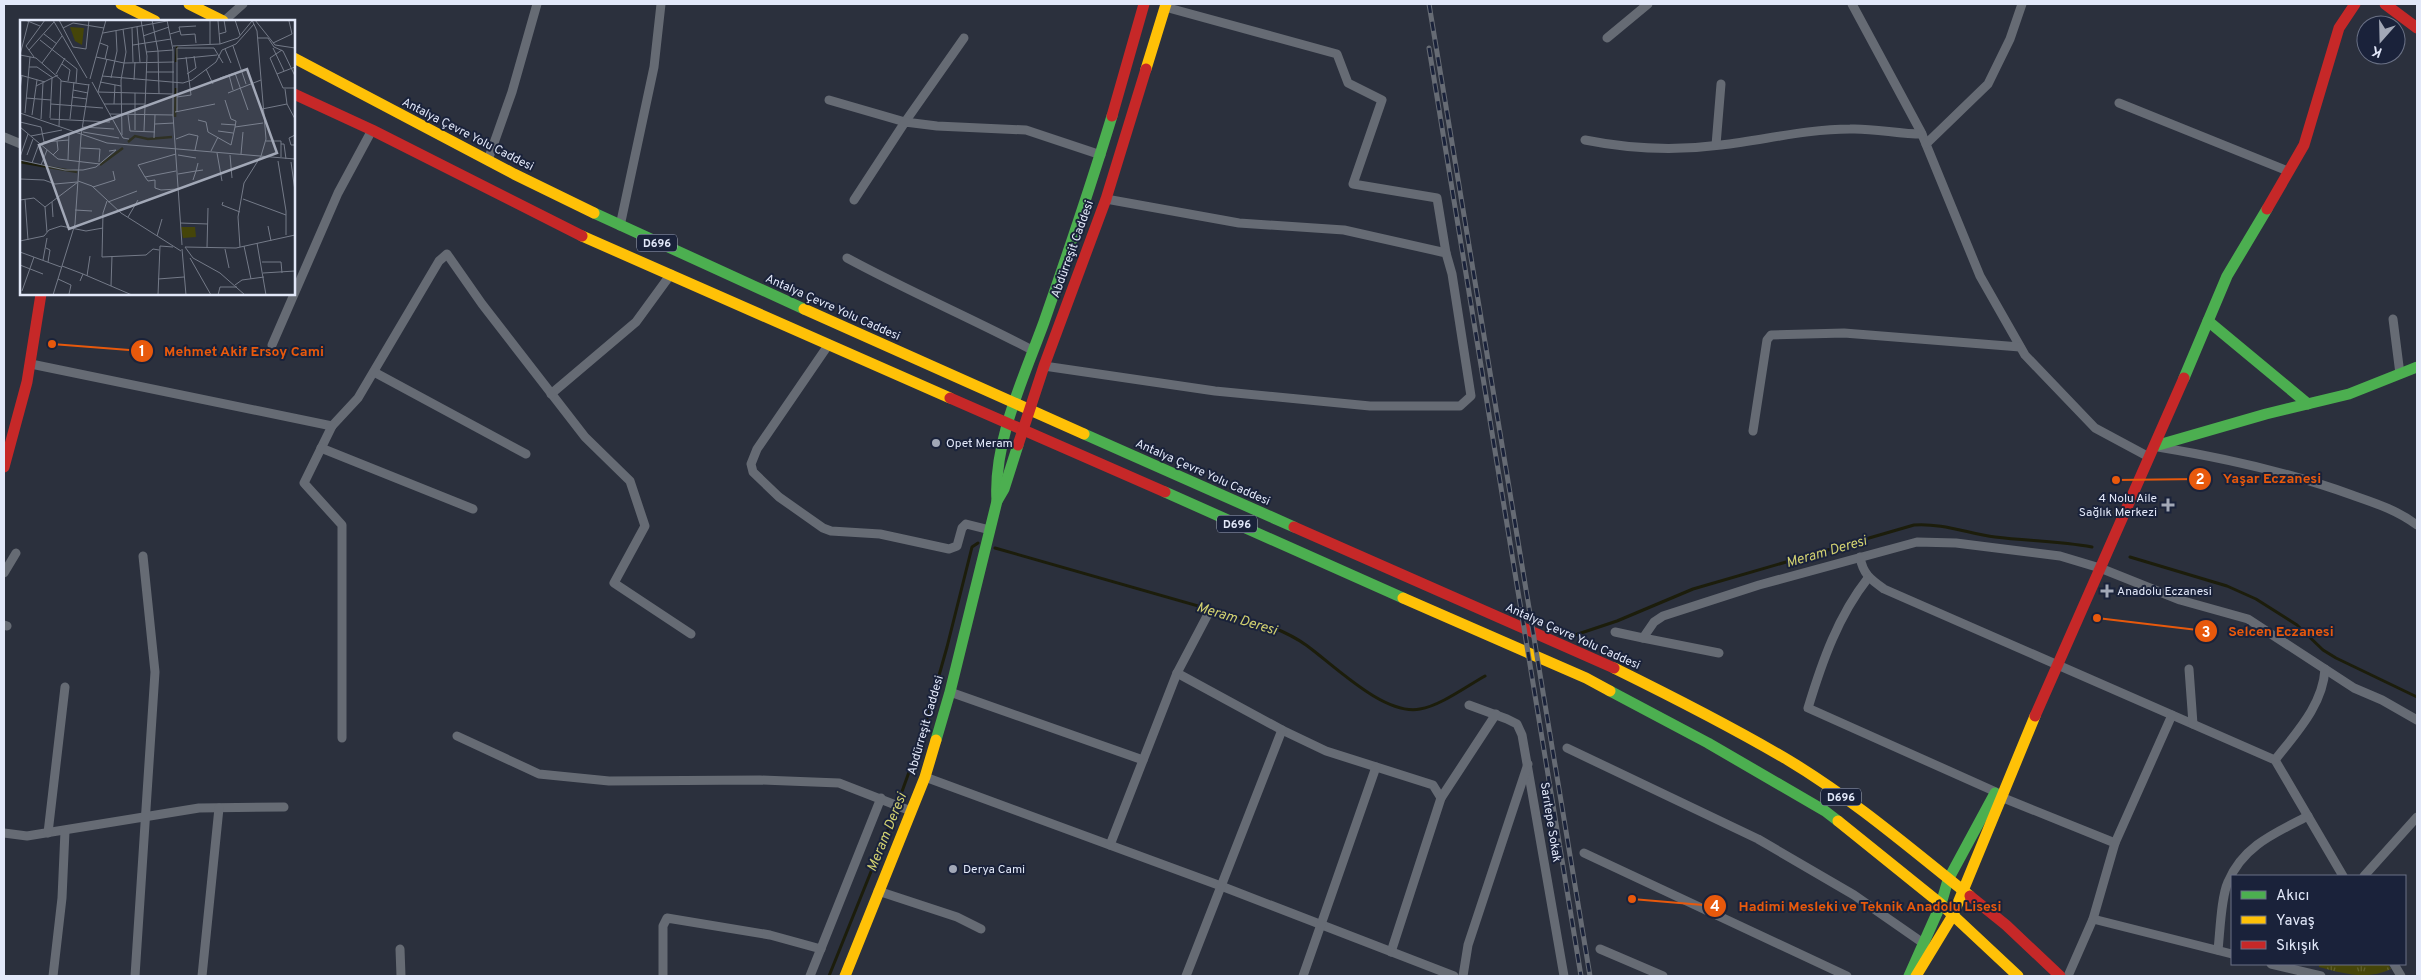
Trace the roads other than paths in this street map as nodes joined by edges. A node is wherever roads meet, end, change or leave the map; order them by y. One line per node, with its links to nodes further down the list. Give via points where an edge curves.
1 (121, 4): 13 (main road)
2 (189, 4): 14 (main road)
3 (243, 4): 15 (street)
4 (537, 4): 33 (street, via 512,92)
5 (661, 4): 37 (street, via 654,67)
6 (1143, 4): 32 (main road, Abdürreşit Caddesi)
7 (1648, 4): 18 (street)
8 (1852, 4): 26 (street)
9 (2022, 4): 30 (street, via 2010,39 1988,84)
10 (2355, 4): 34 (main road, via 2339,28 2304,145)
11 (2385, 4): 16 (main road)
12 (1165, 5): 35 (main road, Abdürreşit Caddesi); 38 (street, via 1337,54 1348,83 1382,100 1353,184 1437,198)
13 (153, 20)
14 (222, 20)
15 (225, 20)
16 (2417, 28)
17 (964, 38): 24 (street)
18 (1607, 38)
19 (295, 59): 33 (main road, Antalya Çevre Yolu Caddesi / D696)
20 (1722, 84): 31 (street)
21 (295, 94): 25 (main road, D696)
22 (829, 100): 24 (street)
23 (2118, 103): 34 (street)
24 (905, 122): 32 (street, via 1026,130); 36 (street)
25 (372, 130): 40 (main road, D696, via 557,225); 41 (street, via 338,193)
26 (1922, 134): 30 (street); 31 (street, via 1850,129 1797,133)
27 (4, 137): 29 (street)
28 (1585, 140): 31 (street, via 1631,148)
29 (20, 144)
30 (1926, 144): 48 (street, via 1980,276)
31 (1716, 146)
32 (1101, 155): 49 (main road, Abdürreşit Caddesi)
33 (488, 160): 37 (main road, Antalya Çevre Yolu Caddesi / D696)
34 (2288, 171): 45 (main road, via 2227,276)
35 (1106, 199): 38 (street, via 1239,222 1344,230); 51 (main road, Abdürreşit Caddesi)
36 (854, 200)
37 (620, 226): 56 (main road, Antalya Çevre Yolu Caddesi / D696)
38 (1446, 253): 51 (street, via 1471,396 1460,406 1370,406 1215,391)
39 (847, 258): 49 (street)
40 (671, 274): 46 (main road, D696); 55 (street, via 636,322)
41 (295, 292)
42 (42, 295): 50 (main road)
43 (294, 295): 47 (street)
44 (2393, 319): 54 (street)
45 (2208, 321): 57 (main road); 63 (main road)
46 (829, 344): 59 (main road, D696); 71 (street, via 757,449 751,464 753,472 779,497 831,531 880,534 949,549 957,546 966,524)
47 (272, 345)
48 (2020, 347): 62 (street, via 1844,333 1771,335 1767,340); 66 (street, via 2095,428)
49 (1032, 350): 56 (main road, Abdürreşit Caddesi)
50 (31, 364): 60 (street); 67 (main road, via 16,433)
51 (1044, 366): 58 (main road, Abdürreşit Caddesi)
52 (2417, 367): 54 (main road)
53 (374, 372): 55 (street, via 439,261 447,254); 60 (street, via 358,398); 65 (street)
54 (2400, 374): 57 (main road, via 2349,394)
55 (552, 394): 80 (street, via 585,437 630,481 645,526 614,583)
56 (1013, 404): 58 (main road, Antalya Çevre Yolu Caddesi / D696); 59 (main road, Abdürreşit Caddesi)
57 (2308, 404): 63 (main road)
58 (1029, 410): 61 (main road, Abdürreşit Caddesi); 122 (main road, Antalya Çevre Yolu Caddesi / D696, via 1594,659 1682,701 1789,760 1873,819)
59 (1008, 422): 61 (main road, D696); 68 (main road, Abdürreşit Caddesi, via 996,485)
60 (332, 426): 64 (street)
61 (1023, 429): 68 (main road, Abdürreşit Caddesi, via 1004,489); 126 (main road, D696, via 1586,678 1708,743 1824,811)
62 (1753, 431)
63 (2155, 446): 66 (main road); 70 (street, via 2228,459 2312,480 2400,512)
64 (321, 448): 69 (street); 96 (street, via 304,482 342,525)
65 (526, 454)
66 (2150, 457): 75 (main road)
67 (4, 467)
68 (997, 501): 71 (main road, Abdürreşit Caddesi)
69 (472, 509)
70 (2417, 525)
71 (990, 530): 88 (main road, Abdürreşit Caddesi)
72 (16, 553): 76 (street)
73 (143, 556): 110 (street, via 156,672)
74 (1860, 557): 75 (street, via 1917,542 1956,542 2060,556); 77 (street); 81 (street, via 1663,616 1654,622)
75 (2100, 568): 83 (main road); 85 (street, via 2180,600 2248,618)
76 (4, 574)
77 (1868, 578): 83 (street, via 1884,589); 103 (street, via 1853,597 1834,634 1808,708)
78 (1207, 616): 86 (street)
79 (1615, 632): 81 (street)
80 (691, 634)
81 (1643, 638): 82 (street)
82 (1719, 653)
83 (2057, 665): 91 (street); 103 (main road)
84 (2189, 669): 93 (street)
85 (2325, 669): 92 (street, via 2354,688); 99 (street, via 2324,684 2308,718)
86 (1177, 673): 94 (street); 98 (street)
87 (65, 686): 114 (street)
88 (950, 692): 98 (street); 102 (main road, Abdürreşit Caddesi)
89 (1470, 706): 90 (street, Sarıtepe Sokak)
90 (1496, 714): 100 (street, Sarıtepe Sokak, via 1517,724); 104 (street)
91 (2172, 715): 93 (street); 115 (street)
92 (2417, 720)
93 (2193, 724): 99 (street)
94 (1282, 730): 101 (street, via 1326,751); 123 (street)
95 (457, 736): 105 (street, via 539,774 609,781 839,783)
96 (342, 738)
97 (1567, 748): 131 (street, via 1758,839 1854,895)
98 (1143, 760): 116 (street)
99 (2276, 760): 109 (street)
100 (1528, 763): 149 (street, via 1468,945); 150 (street, Sarıtepe Sokak)
101 (1376, 767): 104 (street, via 1433,785); 129 (street)
102 (925, 777): 108 (main road, Abdürreşit Caddesi); 116 (street)
103 (1998, 794): 115 (street); 122 (main road, via 1979,821); 125 (main road)
104 (1441, 798): 136 (street)
105 (885, 800): 108 (street); 133 (street)
106 (284, 807): 107 (street)
107 (219, 808): 110 (street); 141 (street)
108 (908, 809): 124 (main road, Abdürreşit Caddesi)
109 (2308, 816): 118 (street, via 2272,834 2243,856); 119 (street)
110 (147, 817): 112 (street); 140 (street)
111 (2417, 817): 120 (street)
112 (65, 831): 114 (street); 139 (street, via 62,898)
113 (4, 833): 114 (street, via 27,836)
114 (48, 833)
115 (2115, 843): 128 (street)
116 (1110, 845): 123 (street)
117 (1584, 853): 152 (street)
118 (2232, 875)
119 (2342, 875)
120 (2365, 875)
121 (2231, 877): 135 (street, via 2227,884)
122 (1948, 880): 125 (main road, Antalya Çevre Yolu Caddesi / D696); 126 (main road)
123 (1222, 886): 129 (street); 146 (street)
124 (878, 891): 130 (street); 145 (main road, Abdürreşit Caddesi)
125 (1962, 891): 127 (main road); 156 (main road, Antalya Çevre Yolu Caddesi / D696, via 2006,925)
126 (1941, 904): 127 (main road, D696); 131 (main road)
127 (1953, 915): 154 (main road); 155 (main road, D696)
128 (2093, 919): 135 (street); 157 (street)
129 (1323, 925): 136 (street); 147 (street)
130 (981, 928)
131 (1923, 943): 153 (main road)
132 (400, 949): 142 (street)
133 (821, 949): 143 (street, via 770,935 667,918 663,926); 144 (street)
134 (1600, 949): 151 (street)
135 (2218, 950): 137 (street)
136 (1391, 952): 148 (street)
137 (2231, 954)
138 (2275, 965): 158 (street)
139 (53, 976)
140 (135, 976)
141 (202, 976)
142 (401, 976)
143 (663, 976)
144 (810, 976)
145 (845, 976)
146 (1186, 976)
147 (1303, 976)
148 (1454, 976)
149 (1463, 976)
150 (1564, 976)
151 (1662, 976)
152 (1847, 976)
153 (1908, 976)
154 (1916, 976)
155 (2018, 976)
156 (2060, 976)
157 (2068, 976)
158 (2321, 976)

